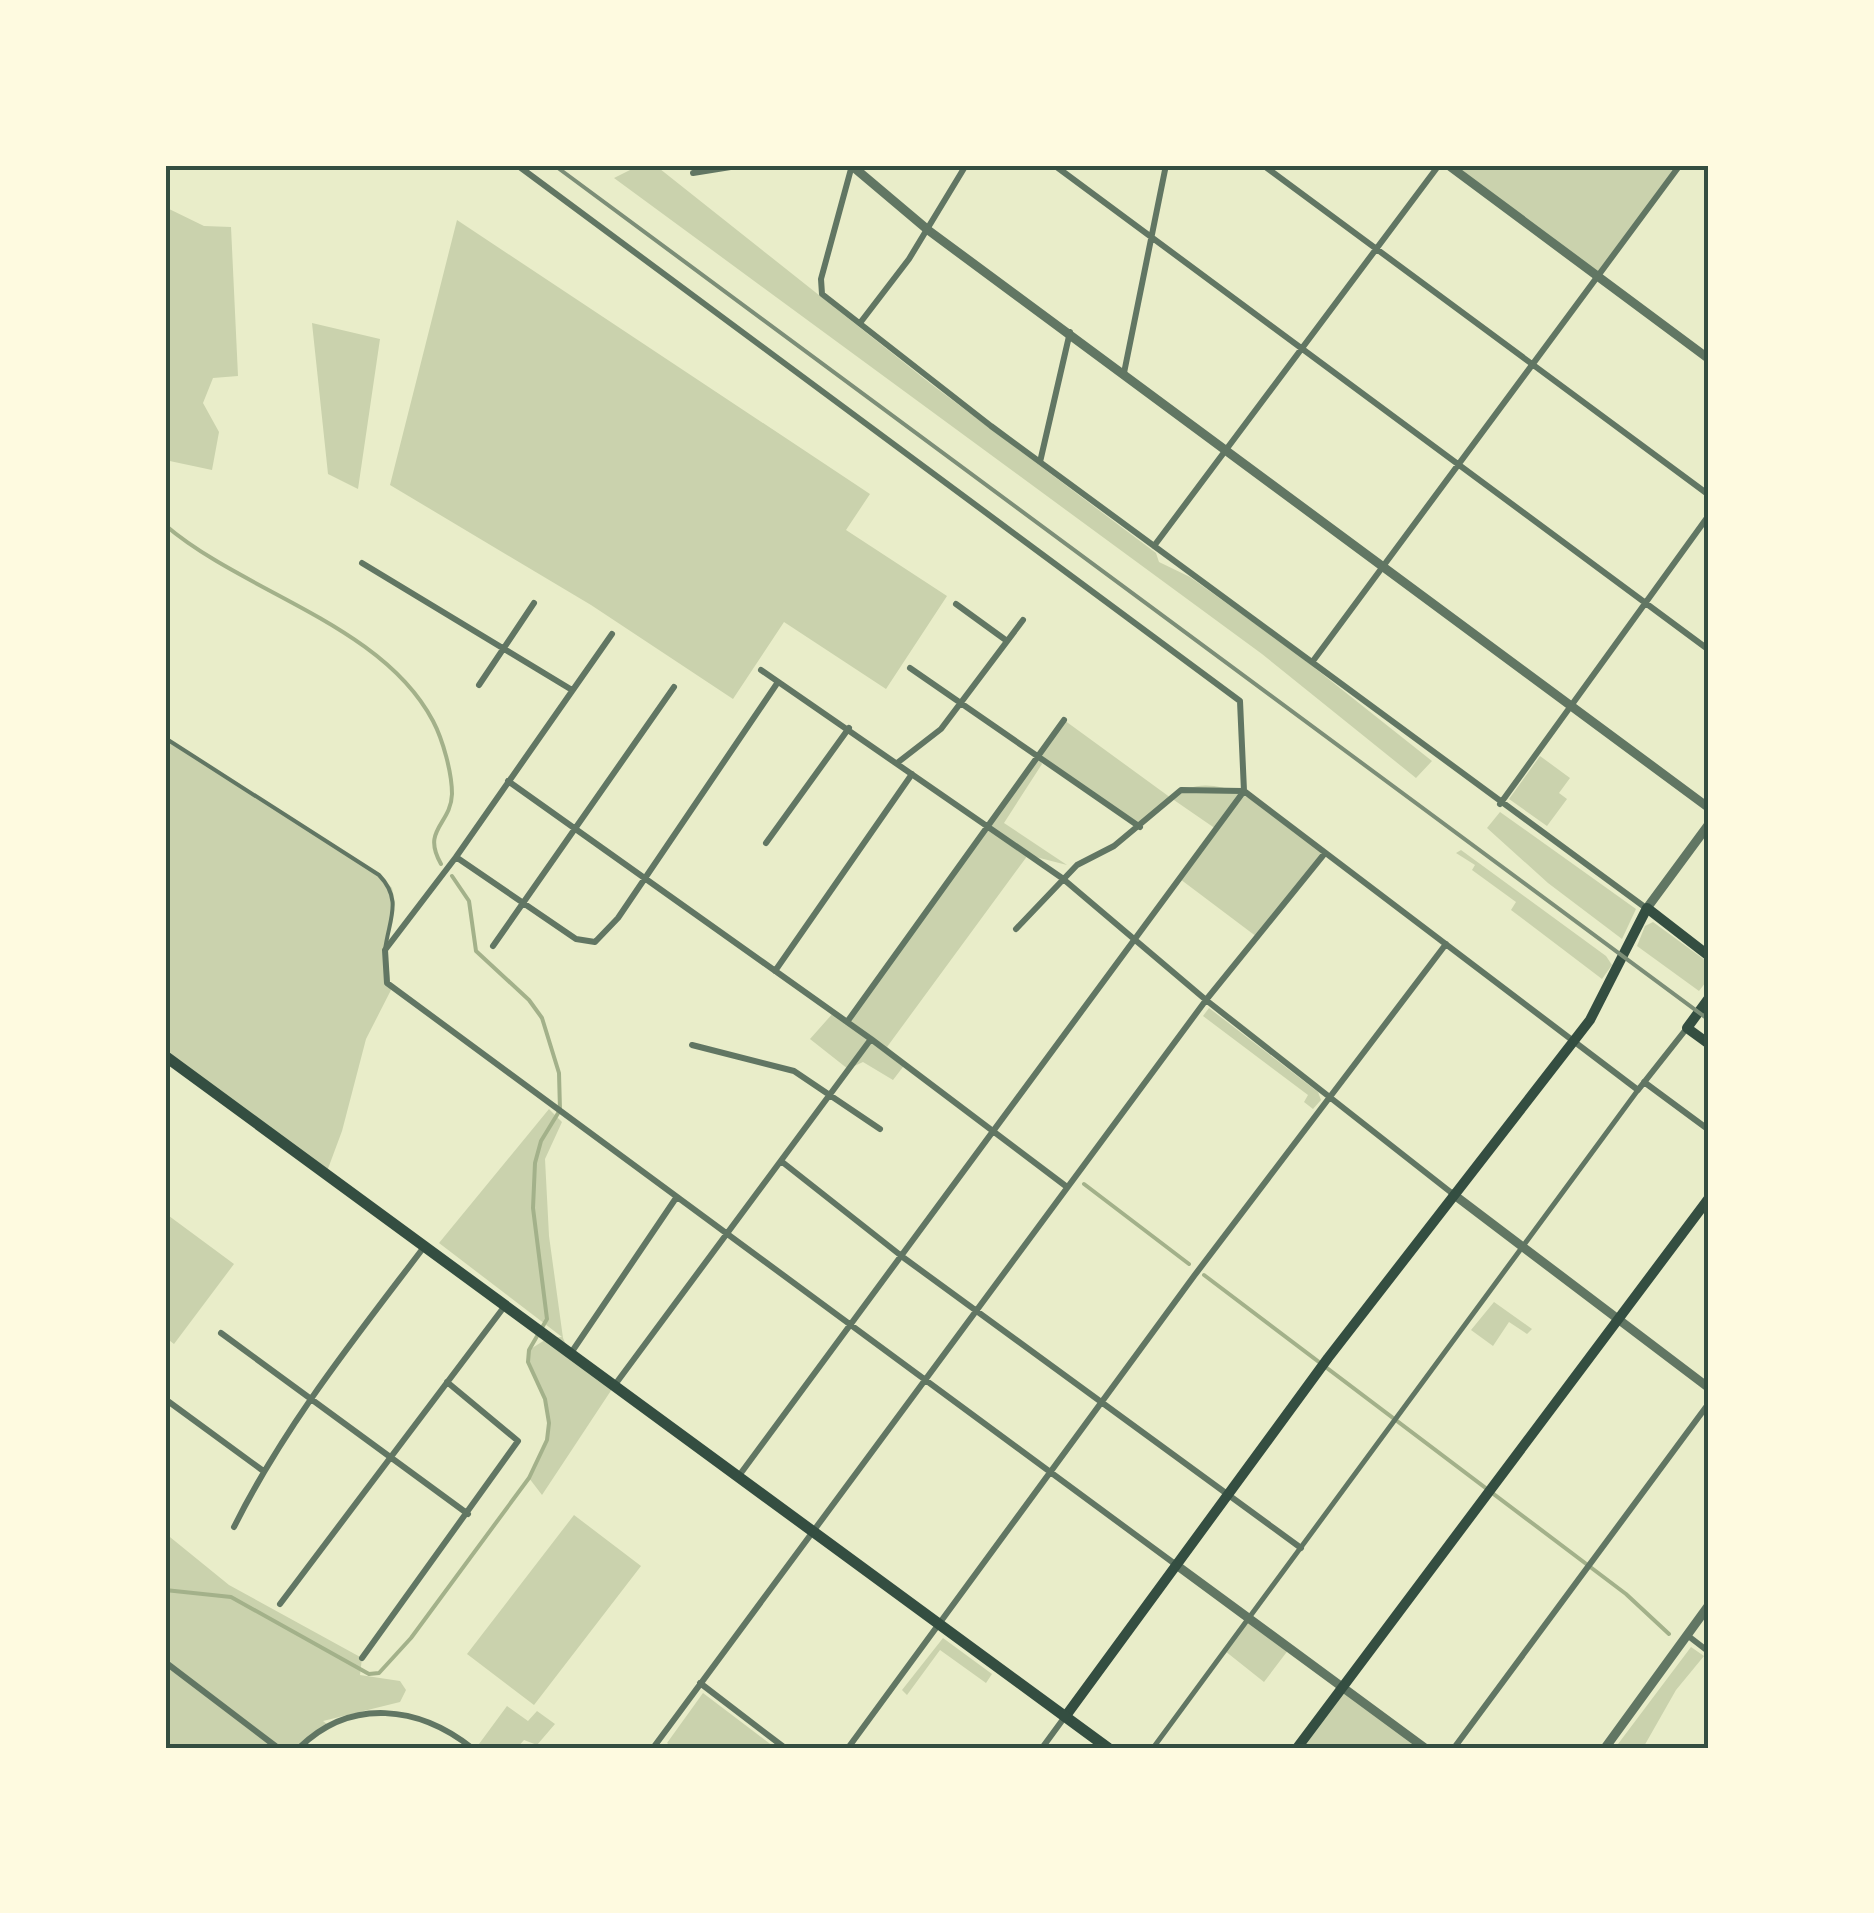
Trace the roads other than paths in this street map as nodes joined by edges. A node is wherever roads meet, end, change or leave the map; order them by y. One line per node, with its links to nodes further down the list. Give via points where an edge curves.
1 (517, 165): 54 (street, via 1240,701)
2 (743, 165): 11 (street)
3 (966, 165): 12 (street)
4 (1054, 165): 13 (street)
5 (1166, 165): 13 (street)
6 (1263, 165): 14 (street)
7 (1438, 165): 14 (street)
8 (1448, 165): 15 (street)
9 (1680, 165): 15 (street)
10 (851, 167): 12 (street); 16 (street, via 822,294)
11 (693, 173)
12 (928, 230): 16 (street); 17 (street)
13 (1153, 237): 18 (street); 21 (street)
14 (1376, 249): 18 (street); 20 (street)
15 (1600, 276): 19 (street); 20 (street)
16 (860, 323): 23 (street)
17 (1070, 332): 21 (street); 23 (street)
18 (1303, 350): 22 (street); 24 (street)
19 (1709, 359)
20 (1532, 364): 24 (street); 25 (street)
21 (1124, 372): 22 (street)
22 (1226, 449): 27 (street); 29 (street)
23 (1040, 462): 27 (street)
24 (1459, 464): 29 (street); 31 (street)
25 (1709, 494)
26 (1709, 515): 31 (street)
27 (1154, 546): 38 (street)
28 (362, 563): 36 (street)
29 (1384, 564): 38 (street); 46 (street)
30 (534, 603): 36 (street)
31 (1646, 603): 37 (street); 46 (street)
32 (956, 604): 35 (street)
33 (1023, 620): 35 (street)
34 (612, 634): 44 (street)
35 (1008, 641): 45 (street)
36 (504, 648): 42 (street); 44 (street)
37 (1709, 650)
38 (1313, 661): 55 (street)
39 (910, 668): 45 (street)
40 (760, 670): 41 (street)
41 (778, 682): 48 (street); 64 (street)
42 (479, 685)
43 (674, 687): 60 (street)
44 (572, 690): 53 (street)
45 (961, 704): 50 (street); 51 (street, via 942,729)
46 (1571, 706): 55 (street); 56 (street)
47 (1064, 720): 50 (street)
48 (848, 728): 51 (street); 61 (street)
49 (165, 738): 72 (lane, via 379,875 395,903)
50 (1036, 757): 58 (street); 59 (street)
51 (897, 763): 52 (street)
52 (912, 774): 58 (street); 74 (street)
53 (508, 782): 60 (street); 63 (street)
54 (1244, 792): 59 (street, via 1181,790); 62 (street); 69 (street)
55 (1500, 804): 67 (street)
56 (1709, 808)
57 (1709, 824): 67 (street)
58 (988, 826): 65 (street); 77 (street)
59 (1140, 827): 65 (street)
60 (575, 828): 64 (street); 66 (street)
61 (766, 843)
62 (1325, 853): 70 (street); 76 (street)
63 (456, 857): 66 (street); 72 (street)
64 (646, 877): 66 (street, via 603,935 588,944); 74 (street)
65 (1062, 878): 68 (street); 69 (street)
66 (524, 904): 71 (street)
67 (1647, 908): 73 (main road); 80 (main road)
68 (1016, 929)
69 (1136, 942): 76 (street); 90 (street)
70 (1446, 944): 80 (street); 87 (street)
71 (494, 946)
72 (385, 950): 94 (street, via 388,983)
73 (1709, 956)
74 (775, 971): 77 (street)
75 (1709, 998): 78 (main road)
76 (1206, 1000): 87 (street); 92 (street)
77 (847, 1022): 79 (street)
78 (1687, 1028): 82 (main road); 84 (street)
79 (871, 1039): 86 (street); 90 (street)
80 (1574, 1042): 85 (street); 93 (main road)
81 (692, 1044): 86 (street, via 778,1065)
82 (1709, 1044)
83 (165, 1056): 97 (highway)
84 (1644, 1082): 85 (street); 89 (street)
85 (1638, 1090): 98 (street)
86 (829, 1093): 88 (street); 91 (street)
87 (1332, 1097): 93 (street); 112 (street)
88 (880, 1129)
89 (1709, 1130)
90 (993, 1132): 92 (street); 99 (street)
91 (780, 1161): 96 (street); 99 (street)
92 (1067, 1187): 101 (street)
93 (1453, 1194): 98 (street); 118 (main road)
94 (676, 1197): 96 (street); 105 (street)
95 (1709, 1198): 102 (main road)
96 (726, 1233): 103 (street); 108 (street)
97 (425, 1246): 100 (highway); 110 (street)
98 (1521, 1249): 102 (street); 122 (street)
99 (904, 1258): 101 (street); 103 (street)
100 (505, 1306): 105 (highway); 107 (street)
101 (978, 1310): 106 (street); 112 (street)
102 (1620, 1322): 109 (street); 133 (main road)
103 (852, 1328): 106 (street); 117 (street)
104 (221, 1333): 110 (street)
105 (570, 1354): 108 (highway)
106 (925, 1381): 116 (street); 121 (street)
107 (448, 1382): 114 (street); 119 (street, via 518,1441)
108 (614, 1386): 117 (highway)
109 (1709, 1388)
110 (310, 1397): 114 (street); 115 (street)
111 (165, 1399): 115 (street)
112 (1104, 1400): 116 (street); 118 (street)
113 (1709, 1403): 146 (street)
114 (390, 1459): 119 (street); 124 (street)
115 (262, 1470): 120 (street)
116 (1051, 1474): 123 (street); 127 (street)
117 (738, 1477): 121 (highway)
118 (1228, 1493): 122 (street); 123 (main road)
119 (468, 1514): 130 (street)
120 (234, 1527)
121 (812, 1532): 127 (highway); 132 (street)
122 (1301, 1548): 126 (street)
123 (1175, 1564): 126 (street); 134 (main road)
124 (280, 1604)
125 (1709, 1605): 128 (street)
126 (1249, 1618): 133 (street); 143 (street)
127 (941, 1626): 134 (highway); 140 (street)
128 (1687, 1635): 129 (street); 147 (street)
129 (1709, 1652)
130 (362, 1658)
131 (165, 1662): 135 (street)
132 (700, 1683): 138 (street); 139 (street)
133 (1342, 1687): 144 (main road); 145 (street)
134 (1065, 1717): 141 (street); 142 (highway)
135 (278, 1748)
136 (299, 1748): 137 (street, via 328,1724 394,1713 439,1724)
137 (472, 1748)
138 (653, 1748)
139 (785, 1748)
140 (848, 1748)
141 (1042, 1748)
142 (1108, 1748)
143 (1153, 1748)
144 (1297, 1748)
145 (1425, 1748)
146 (1454, 1748)
147 (1605, 1748)

